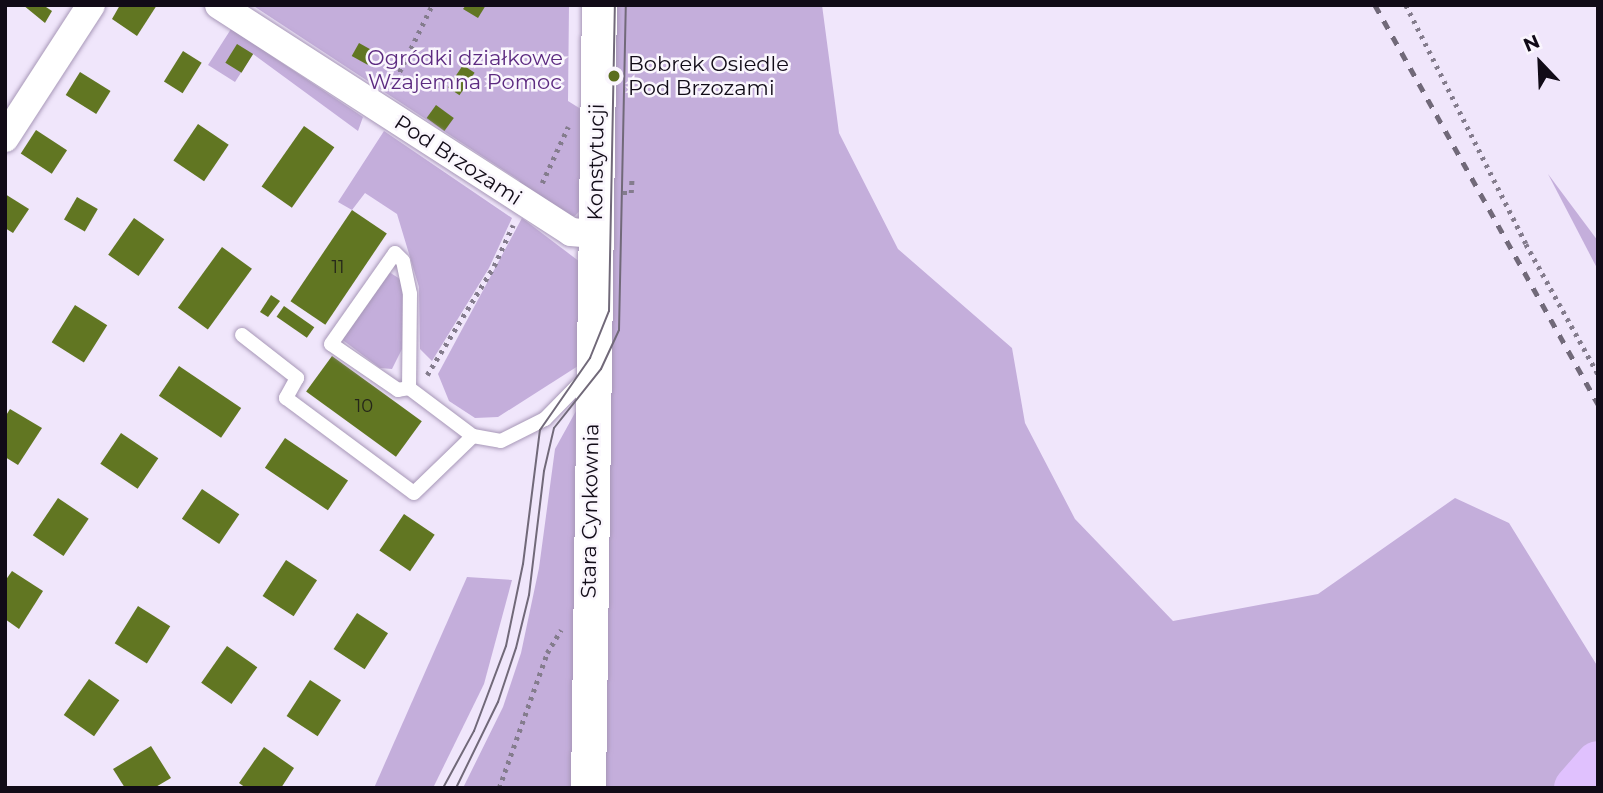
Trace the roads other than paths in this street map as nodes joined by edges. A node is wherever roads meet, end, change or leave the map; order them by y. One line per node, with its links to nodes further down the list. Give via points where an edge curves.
1 (91, 5): 4 (street)
2 (219, 5): 5 (street, Pod Brzozami, via 570,232)
3 (599, 5): 5 (street, Konstytucji)
4 (5, 138)
5 (596, 234): 7 (street, Stara Cynkownia)
6 (242, 335): 9 (lane, via 297,378 286,398 414,493)
7 (592, 369): 9 (lane, via 545,419 500,441); 10 (street, Stara Cynkownia)
8 (412, 390): 8 (lane, via 410,294 403,261 396,253 331,344 398,390); 9 (lane)
9 (473, 436)
10 (588, 788)

